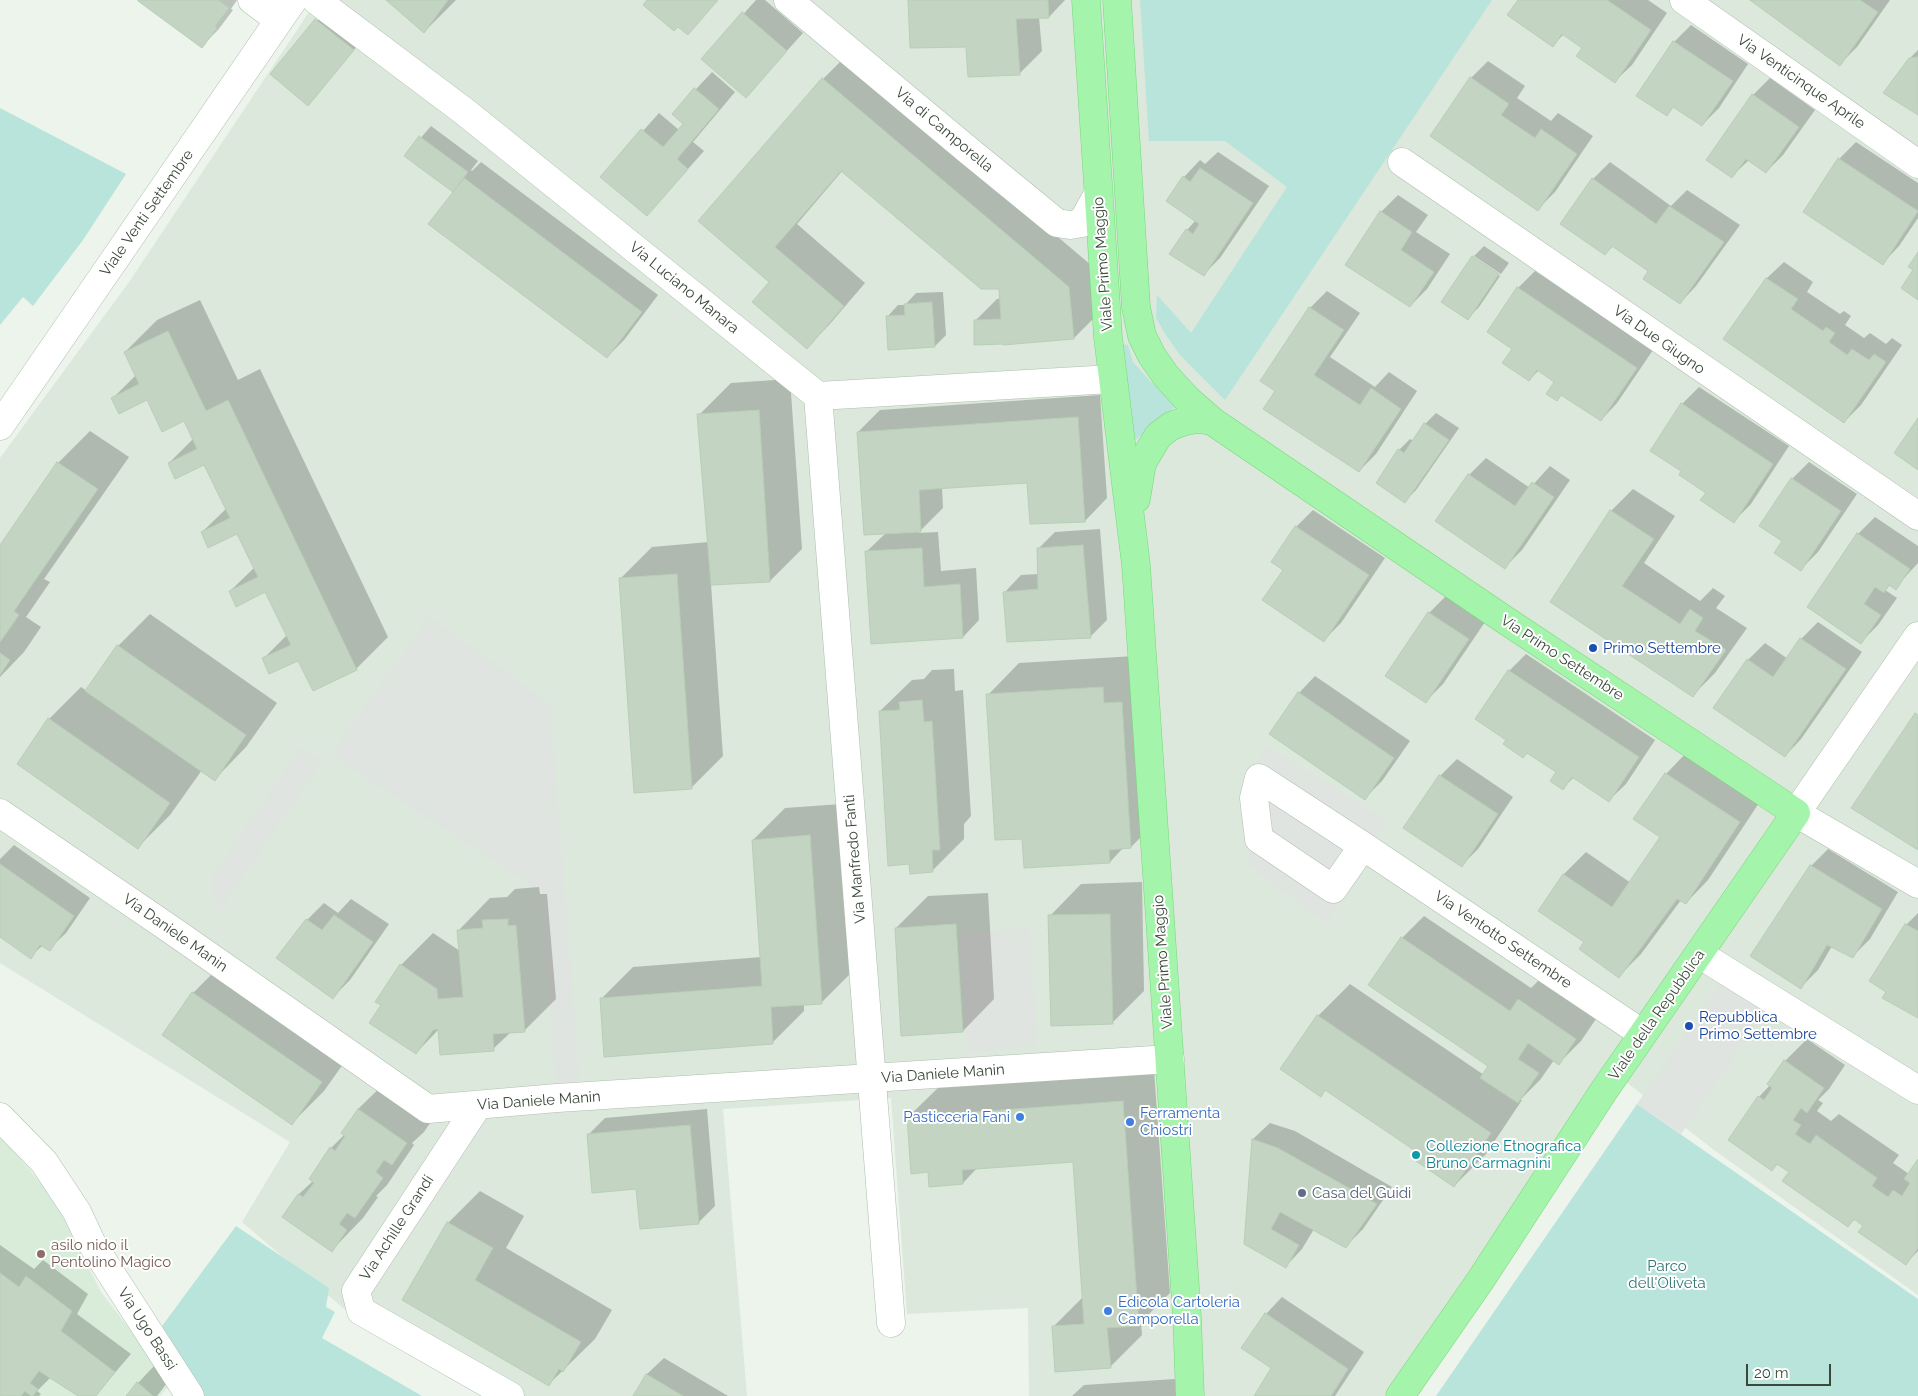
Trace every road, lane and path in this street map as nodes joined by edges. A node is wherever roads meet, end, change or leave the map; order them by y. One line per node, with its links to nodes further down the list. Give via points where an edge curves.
1 (252, 0): 7 (street)
2 (316, 0): 13 (street, Via Luciano Manara, via 465,112)
3 (788, 0): 10 (street, Via di Camporella, via 1057,222 1070,225 1082,222)
4 (1086, 0): 10 (main road, Viale Primo Maggio)
5 (1117, 0): 11 (main road, Viale Primo Maggio)
6 (1684, 0): 9 (street, Via Venticinque Aprile)
7 (286, 10): 15 (street, Viale Venti Settembre)
8 (1402, 162): 16 (street, Via Due Giugno)
9 (1918, 164)
10 (1098, 194): 12 (main road, Viale Primo Maggio)
11 (1138, 317): 14 (main road, Via Primo Settembre, via 1142,336 1166,376)
12 (1112, 379): 13 (street); 17 (main road, Viale Primo Maggio)
13 (818, 396): 26 (street, Via Manfredo Fanti)
14 (1212, 421): 17 (main road, Viale Primo Maggio, via 1185,421 1158,436 1142,463); 19 (main road, Via Primo Settembre)
15 (0, 426)
16 (1918, 516)
17 (1132, 528): 25 (main road, Viale Primo Maggio)
18 (1918, 636): 19 (street, Viale della Repubblica)
19 (1796, 812): 22 (street, Via Primo Settembre); 23 (main road, Viale della Repubblica)
20 (0, 814): 28 (street, Via Daniele Manin, via 428,1109)
21 (1363, 846): 24 (street, Via Ventotto Settembre)
22 (1918, 884)
23 (1699, 954): 24 (main road, Viale della Repubblica); 27 (street)
24 (1643, 1034): 34 (main road, Viale della Repubblica)
25 (1170, 1060): 26 (street, Via Daniele Manin); 33 (main road, Viale Primo Maggio)
26 (873, 1078): 28 (street, Via Daniele Manin); 30 (street, Via Manfredo Fanti)
27 (1918, 1090)
28 (478, 1105): 32 (street, Via Achille Grandi, via 356,1291 361,1311)
29 (0, 1117): 31 (street, Via Ugo Bassi, via 44,1162 77,1212 92,1244)
30 (891, 1323)
31 (190, 1396)
32 (510, 1396)
33 (1190, 1396)
34 (1400, 1396)

